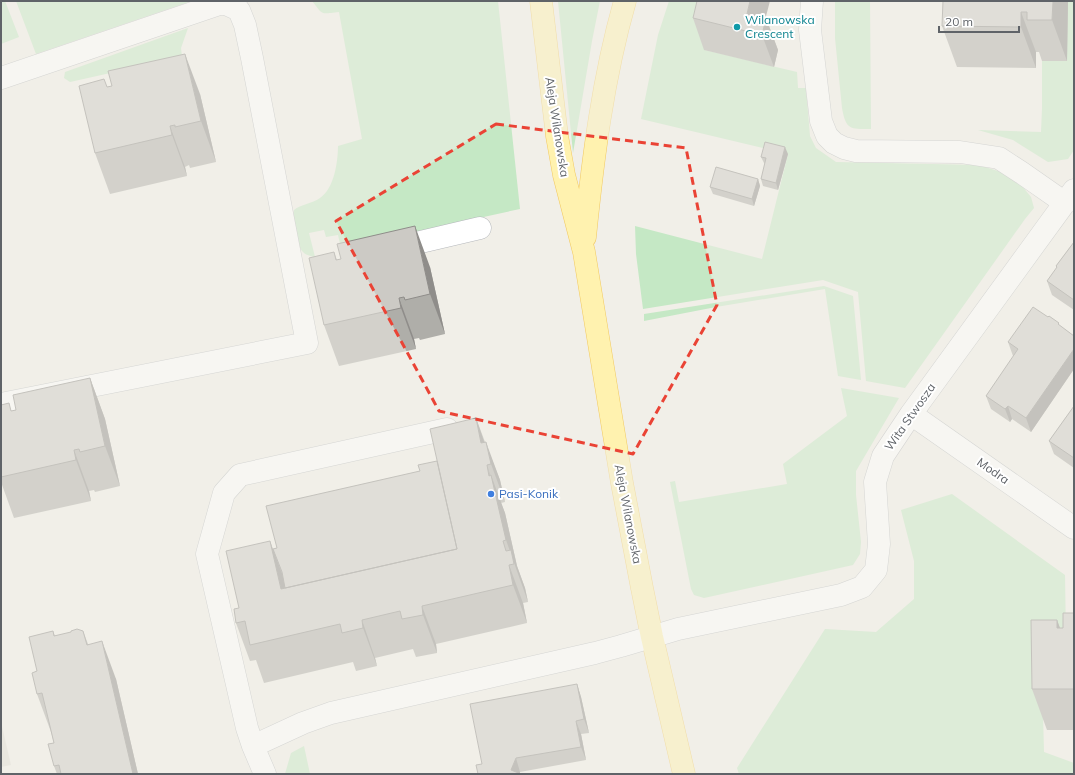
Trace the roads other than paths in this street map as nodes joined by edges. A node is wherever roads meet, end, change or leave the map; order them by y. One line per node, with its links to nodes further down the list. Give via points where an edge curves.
1 (541, 1): 7 (main road, Aleja Wilanowska, via 556,136)
2 (625, 1): 7 (main road, Aleja Wilanowska, via 610,64 591,174)
3 (812, 1): 5 (street, via 810,30 821,121 827,136 834,143 856,151 960,152 998,158)
4 (1, 78): 9 (street, via 219,4 226,4 239,10 245,25 302,270 308,343)
5 (1070, 197): 10 (street, Wita Stwosza)
6 (480, 228): 8 (street)
7 (584, 252): 13 (main road, Aleja Wilanowska, via 622,483)
8 (372, 254)
9 (1, 404)
10 (911, 414): 12 (street, Modra); 13 (street, Wita Stwosza, via 883,456 875,482 879,544 876,570 862,587 841,595 694,625)
11 (447, 429): 14 (street, via 240,475 224,493 207,554)
12 (1074, 528)
13 (652, 637): 14 (street, Wita Stwosza, via 575,658 331,713); 16 (main road, Aleja Wilanowska)
14 (253, 746): 15 (street)
15 (266, 774)
16 (684, 774)

